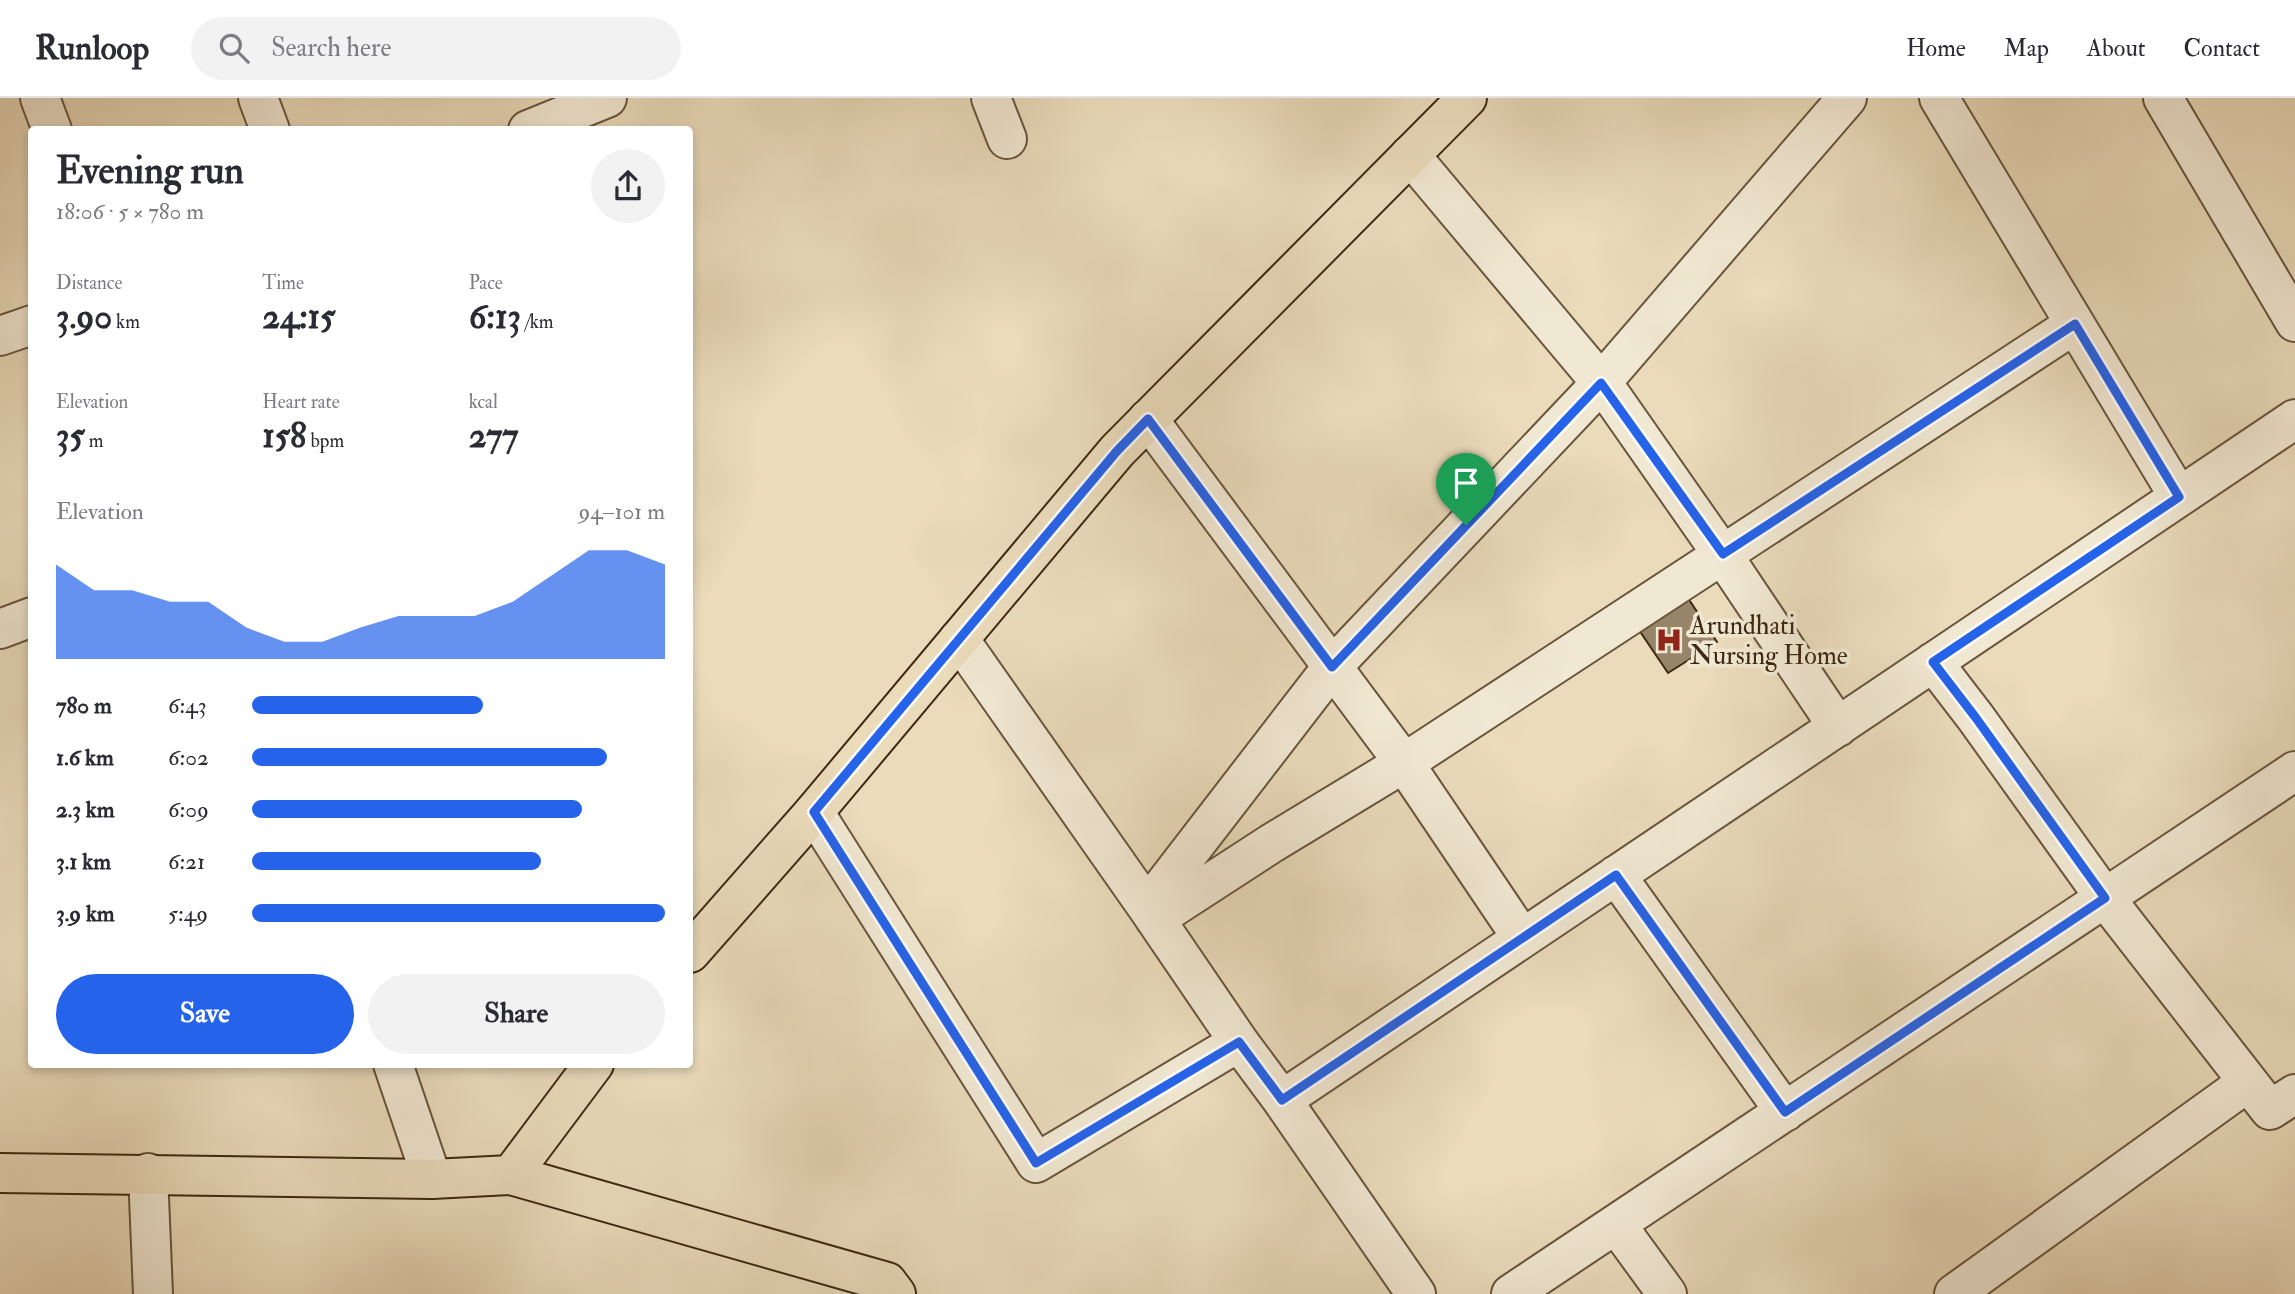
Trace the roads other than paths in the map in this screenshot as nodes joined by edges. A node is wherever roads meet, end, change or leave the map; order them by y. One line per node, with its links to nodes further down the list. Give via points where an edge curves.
1 (40, 98): 10 (street)
2 (258, 98): 11 (street)
3 (607, 98): 9 (street)
4 (991, 98): 12 (street)
5 (1467, 98): 13 (main road)
6 (1847, 98): 18 (street)
7 (1939, 98): 15 (street)
8 (2163, 98): 14 (street)
9 (547, 119)
10 (50, 126)
11 (268, 126)
12 (1007, 139)
13 (1410, 155): 18 (street); 19 (main road)
14 (2295, 321)
15 (2075, 324): 21 (street); 22 (street)
16 (28, 326): 17 (street)
17 (0, 336)
18 (1601, 383): 22 (street); 25 (street)
19 (1148, 419): 23 (main road); 25 (street)
20 (2295, 419): 21 (street)
21 (2179, 497): 24 (street)
22 (1723, 554): 26 (street); 27 (street)
23 (959, 639): 29 (main road); 32 (street)
24 (1933, 662): 26 (street); 31 (street)
25 (1332, 667): 27 (street); 32 (street)
26 (1838, 727): 30 (street)
27 (1404, 763): 32 (street); 33 (street)
28 (2295, 771): 31 (street)
29 (814, 812): 34 (main road); 35 (street, via 1036,1163)
30 (1616, 875): 33 (street); 41 (street)
31 (2105, 898): 38 (street); 41 (street)
32 (1151, 913): 35 (street)
33 (1522, 938): 40 (street)
34 (693, 950)
35 (1239, 1042): 40 (street)
36 (394, 1068): 45 (street)
37 (591, 1068): 44 (main road)
38 (2248, 1082): 39 (street, via 2270,1110); 52 (street)
39 (2295, 1094)
40 (1282, 1100): 49 (street)
41 (1785, 1112): 46 (street)
42 (0, 1172): 43 (main road)
43 (148, 1173): 45 (main road); 48 (street)
44 (511, 1175): 45 (main road); 47 (main road)
45 (432, 1179)
46 (1616, 1224): 50 (street); 51 (street)
47 (888, 1290)
48 (153, 1294)
49 (1416, 1294)
50 (1511, 1294)
51 (1667, 1294)
52 (1955, 1294)

